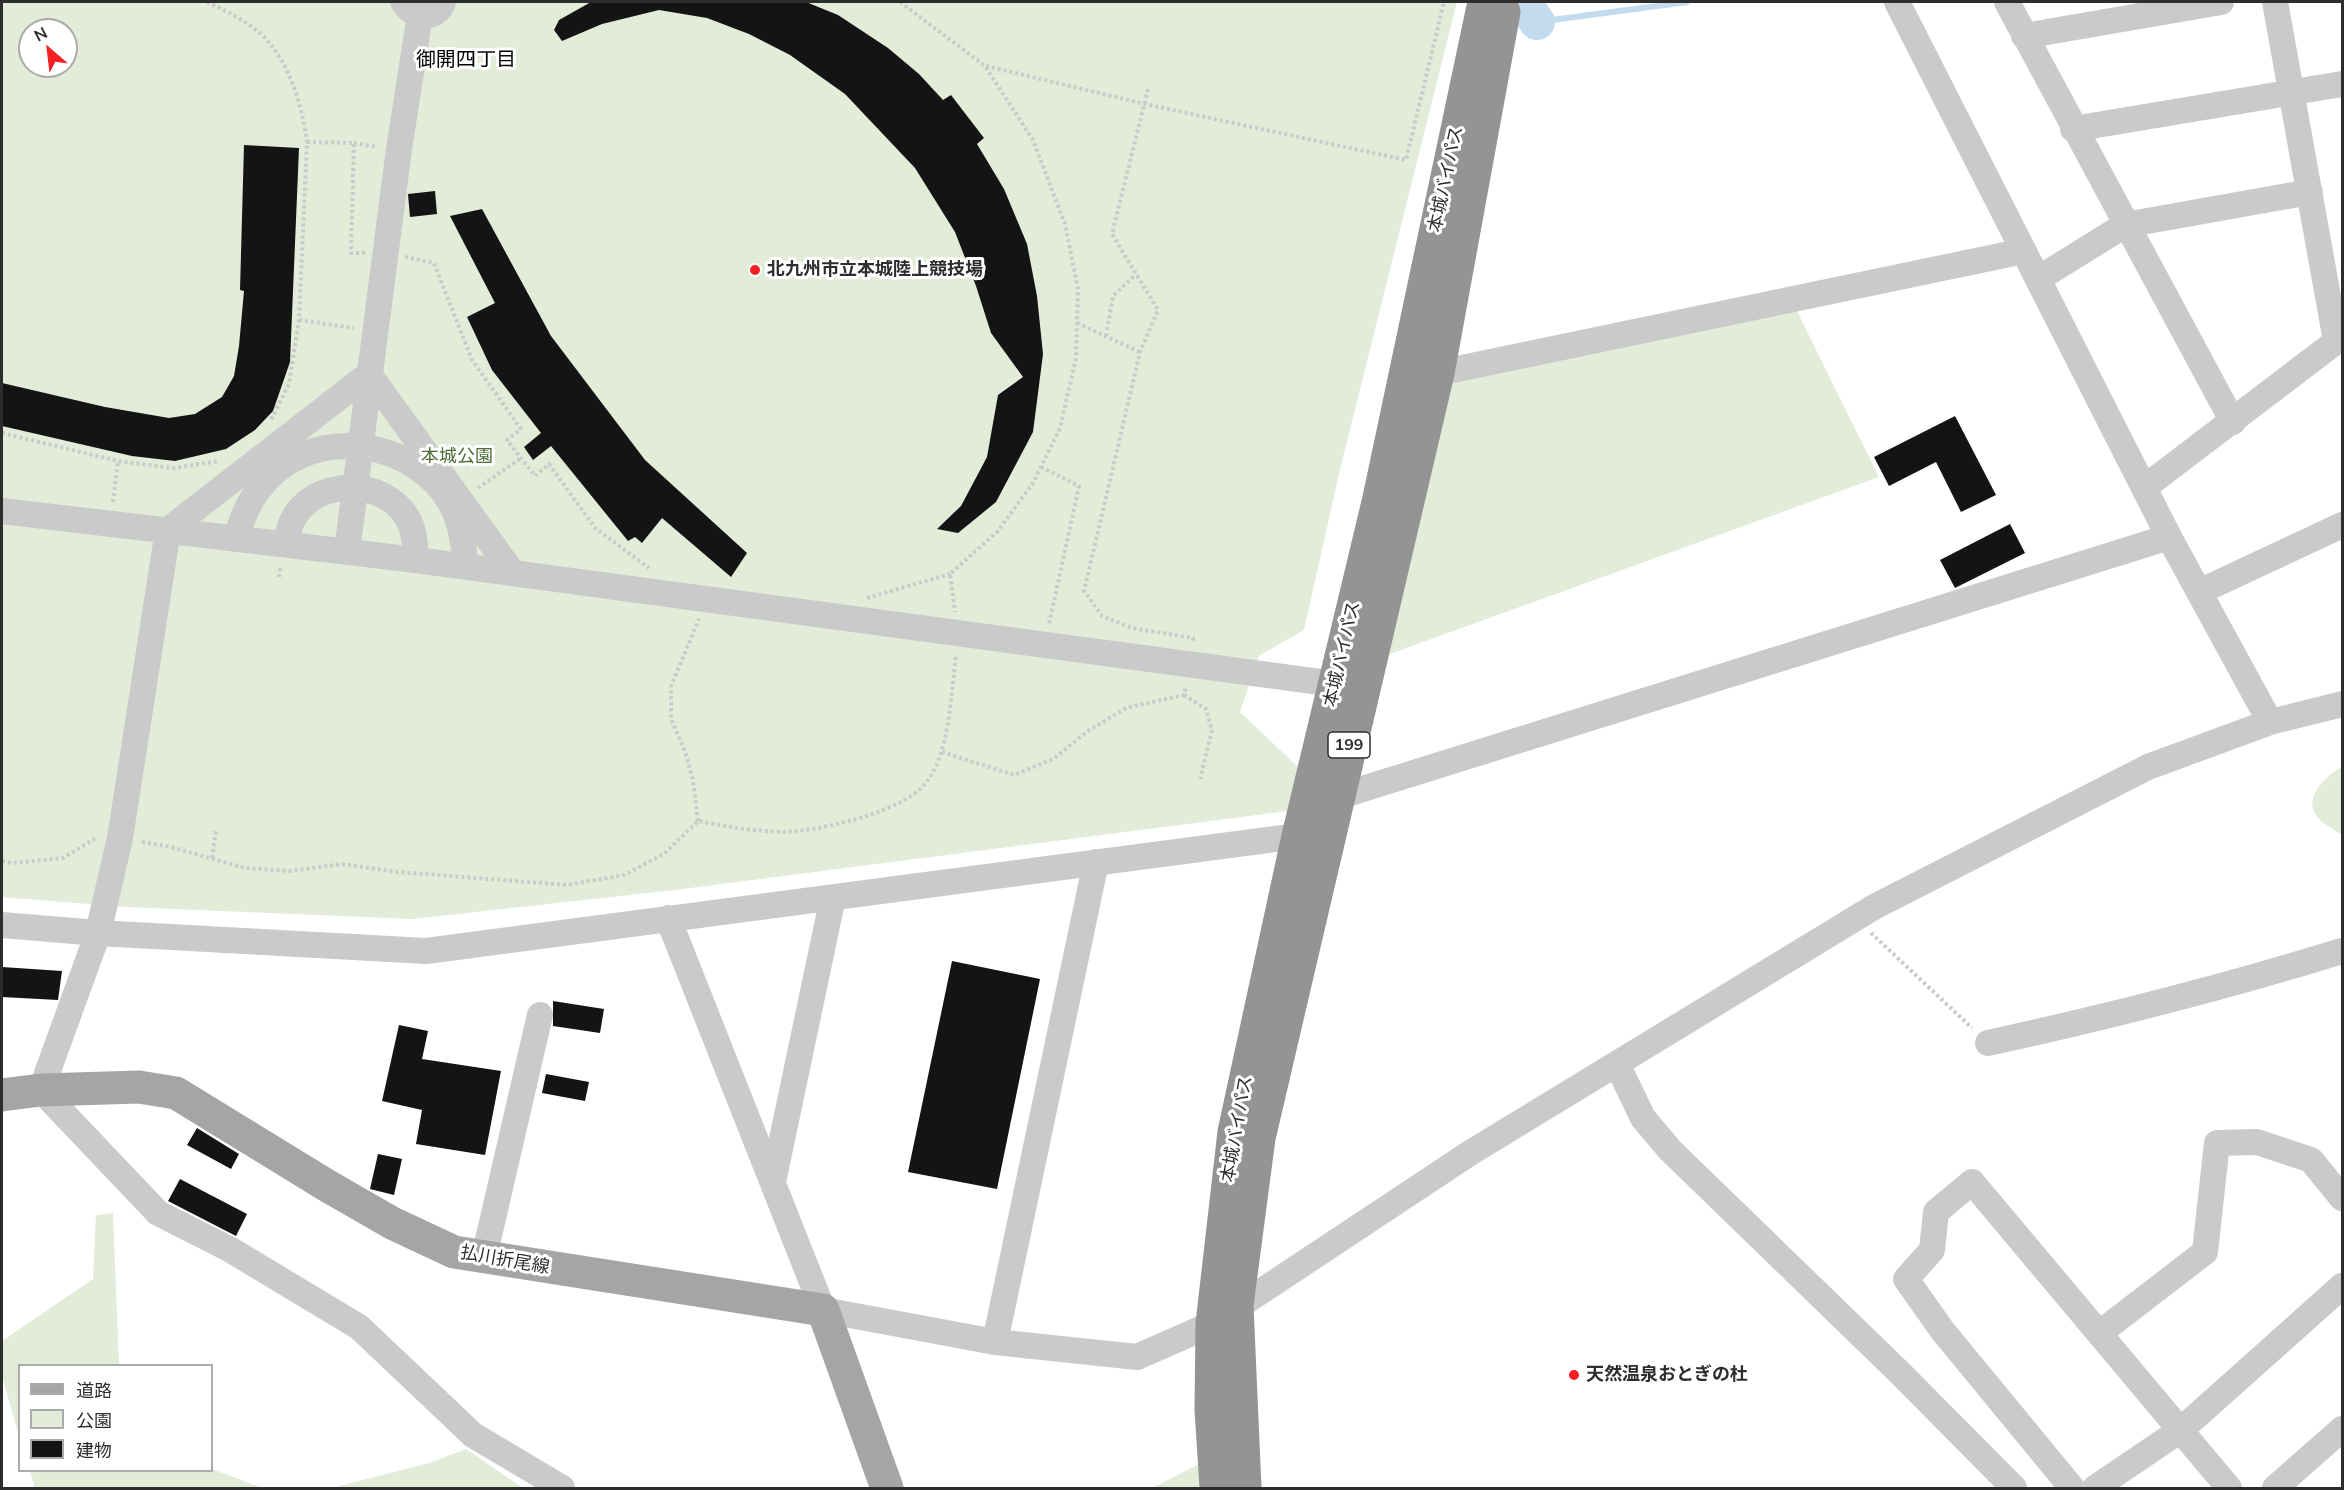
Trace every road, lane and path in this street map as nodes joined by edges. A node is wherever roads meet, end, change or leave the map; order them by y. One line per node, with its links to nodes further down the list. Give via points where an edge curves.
1 (207, 2): 18 (path, via 229,12 265,39 286,70 303,113)
2 (443, 2): 10 (street, via 431,15)
3 (900, 2): 12 (path)
4 (1444, 2): 16 (path, via 1406,160)
5 (1897, 2): 21 (street)
6 (2007, 2): 11 (street)
7 (2221, 2): 11 (street)
8 (2275, 2): 15 (street)
9 (1494, 3): 31 (highway, 本城バイパス / 199); 62 (highway, 本城バイパス / 199)
10 (415, 6): 22 (street)
11 (2024, 36): 17 (street)
12 (985, 66): 16 (path); 26 (path, via 1033,140 1065,224 1078,290)
13 (2343, 84): 15 (street)
14 (1148, 89): 16 (path)
15 (2290, 92): 17 (street); 19 (street)
16 (1145, 104): 23 (path, via 1112,234)
17 (2073, 129): 20 (street)
18 (307, 142): 22 (path, via 354,143 351,253); 25 (path)
19 (2310, 192): 20 (street); 29 (street)
20 (2125, 225): 24 (street); 33 (street)
21 (2024, 250): 24 (street); 31 (street)
22 (385, 253): 27 (street); 37 (path, via 434,264 472,360 521,429 507,441)
23 (1136, 274): 28 (path, via 1113,296); 30 (path, via 1158,310)
24 (2038, 279): 42 (street)
25 (299, 320): 27 (path); 34 (path, via 290,384)
26 (1077, 323): 28 (path); 40 (path, via 1076,358 1060,428)
27 (375, 332): 32 (street)
28 (1106, 336): 30 (path)
29 (2339, 339): 33 (street)
30 (1140, 352): 61 (path, via 1084,591 1102,615 1132,628 1193,638)
31 (1438, 373): 68 (highway, 本城バイパス / 199)
32 (369, 375): 36 (street); 43 (street); 47 (street)
33 (2233, 422): 42 (street)
34 (265, 426)
35 (2, 433): 39 (path)
36 (360, 445): 41 (street); 49 (street, via 323,448 280,468 260,487 244,511); 53 (street, via 408,460 434,482 457,517 464,541)
37 (521, 458): 43 (path); 57 (path, via 536,476 549,464 595,528)
38 (221, 460): 39 (path, via 173,468)
39 (118, 461): 45 (path)
40 (1041, 466): 55 (path, via 1034,483 998,532); 60 (path, via 1079,486)
41 (355, 486): 50 (street, via 330,490 309,501 292,520); 51 (street); 52 (street, via 376,491 394,503 407,519 415,539)
42 (2145, 487): 48 (street)
43 (461, 501): 54 (street)
44 (2, 511): 45 (street)
45 (110, 523): 47 (street)
46 (2343, 525): 56 (street)
47 (168, 530): 49 (street); 72 (street)
48 (2169, 537): 56 (street); 68 (street)
49 (236, 538): 50 (street)
50 (285, 543): 51 (street)
51 (347, 551): 52 (street)
52 (416, 560): 53 (street)
53 (465, 566): 54 (street)
54 (513, 573): 57 (street)
55 (950, 573): 58 (path); 59 (path)
56 (2199, 592): 65 (street)
57 (697, 597): 59 (street); 69 (path, via 671,686 671,719 688,760)
58 (858, 601)
59 (958, 633): 60 (street); 66 (path)
60 (1045, 645): 61 (street)
61 (1189, 664): 62 (street); 63 (path)
62 (1335, 684): 71 (highway, 本城バイパス / 199)
63 (1184, 695): 66 (path, via 1126,708 1053,759 1014,775); 67 (path, via 1206,710 1212,730)
64 (2343, 704): 65 (street)
65 (2270, 722): 78 (street, via 2148,768)
66 (942, 752): 69 (path, via 926,783 898,804 849,820 797,831 745,829)
67 (1200, 779)
68 (1337, 797): 92 (highway, 本城バイパス / 199, via 1259,1138)
69 (698, 821): 73 (path, via 664,854 624,875 567,885 342,864 291,871 245,868)
70 (216, 829): 73 (path)
71 (1298, 836): 75 (street); 92 (highway, 本城バイパス / 199, via 1234,1132)
72 (120, 838): 73 (path); 74 (path, via 97,838 63,858); 80 (street)
73 (212, 858)
74 (2, 861)
75 (1096, 862): 76 (street); 94 (street)
76 (833, 897): 77 (street); 87 (street)
77 (668, 918): 80 (street, via 426,951); 87 (street)
78 (1855, 918): 83 (path); 84 (street)
79 (2, 925): 80 (street)
80 (98, 933): 85 (street)
81 (2343, 951): 83 (street, via 2228,986)
82 (540, 1015): 89 (street)
83 (1988, 1043)
84 (1617, 1064): 92 (street, via 1470,1153); 101 (street, via 1643,1118 1670,1150)
85 (41, 1090): 86 (main road, 払川折尾線); 89 (main road, 払川折尾線, via 139,1087 176,1093 392,1223 454,1252); 97 (street, via 158,1213 241,1255 358,1327 473,1435)
86 (2, 1095)
87 (773, 1182): 91 (street)
88 (2343, 1198): 93 (street, via 2311,1161 2257,1142 2217,1143 2205,1252)
89 (484, 1257): 91 (main road, 払川折尾線)
90 (2343, 1286): 95 (street)
91 (823, 1310): 94 (street); 98 (main road)
92 (1224, 1315): 94 (street, via 1137,1357); 99 (highway, 本城バイパス / 199, via 1211,1409); 100 (highway, 本城バイパス / 199)
93 (2101, 1332): 95 (street); 102 (street, via 1972,1182 1936,1212 1932,1250 1906,1279 1942,1330)
94 (995, 1342)
95 (2182, 1429): 103 (street); 104 (street)
96 (2343, 1430): 105 (street)
97 (562, 1488)
98 (887, 1488)
99 (1216, 1488)
100 (1245, 1488)
101 (2014, 1488)
102 (2072, 1488)
103 (2094, 1488)
104 (2229, 1488)
105 (2275, 1488)

